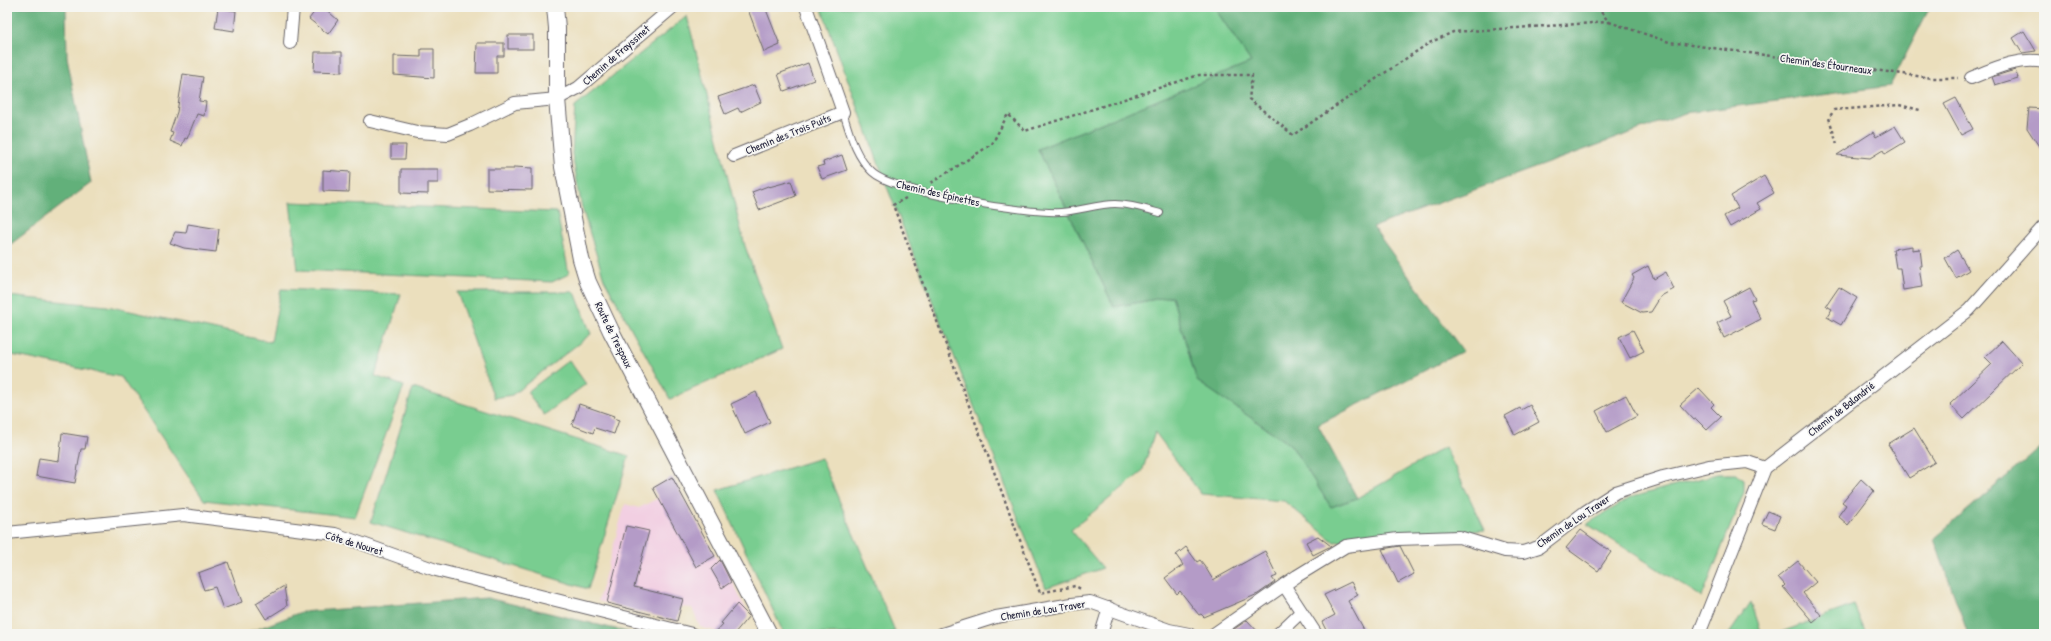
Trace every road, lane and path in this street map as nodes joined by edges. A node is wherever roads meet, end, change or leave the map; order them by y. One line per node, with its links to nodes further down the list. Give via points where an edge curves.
1 (293, 7): 6 (street)
2 (555, 7): 9 (street, Route de Trespoux)
3 (673, 7): 9 (street, Chemin de Frayssinet, via 578,88)
4 (806, 7): 11 (street, Chemin des Épinettes)
5 (1609, 22): 8 (path, Chemin des Étourneaux, via 1669,42 1932,78)
6 (290, 43)
7 (2044, 62): 8 (street, via 2034,60 2008,63)
8 (1971, 78)
9 (557, 99): 12 (street, via 515,103 448,134 417,132); 23 (street, Route de Trespoux, via 563,167 588,282)
10 (1920, 110): 13 (path, via 1899,105 1834,110 1829,118)
11 (843, 112): 14 (street, Chemin des Trois Puits); 15 (lane, Chemin des Épinettes, via 858,155 873,173 892,182 1021,211 1060,212 1115,204)
12 (370, 121)
13 (1837, 144)
14 (734, 156)
15 (1160, 213)
16 (2044, 226): 17 (street, Chemin de Balandrié, via 1969,310)
17 (1765, 468): 19 (street, Chemin de Lou Traver, via 1747,462 1710,466 1616,492 1539,547 1523,552 1505,551 1459,537 1398,539 1346,546); 30 (street)
18 (7, 533): 22 (street, Côte de Nouret, via 184,515 335,534 436,570)
19 (1284, 585): 21 (street); 27 (street, Chemin de Lou Traver)
20 (1108, 608): 24 (street, Chemin de Lou Traver, via 1090,602 1072,604 996,617); 25 (street); 26 (street, Chemin de Lou Traver, via 1169,630)
21 (1302, 612): 28 (street); 29 (street)
22 (692, 634)
23 (769, 634)
24 (942, 634)
25 (1101, 634)
26 (1189, 634)
27 (1214, 634)
28 (1278, 634)
29 (1316, 634)
30 (1699, 634)

